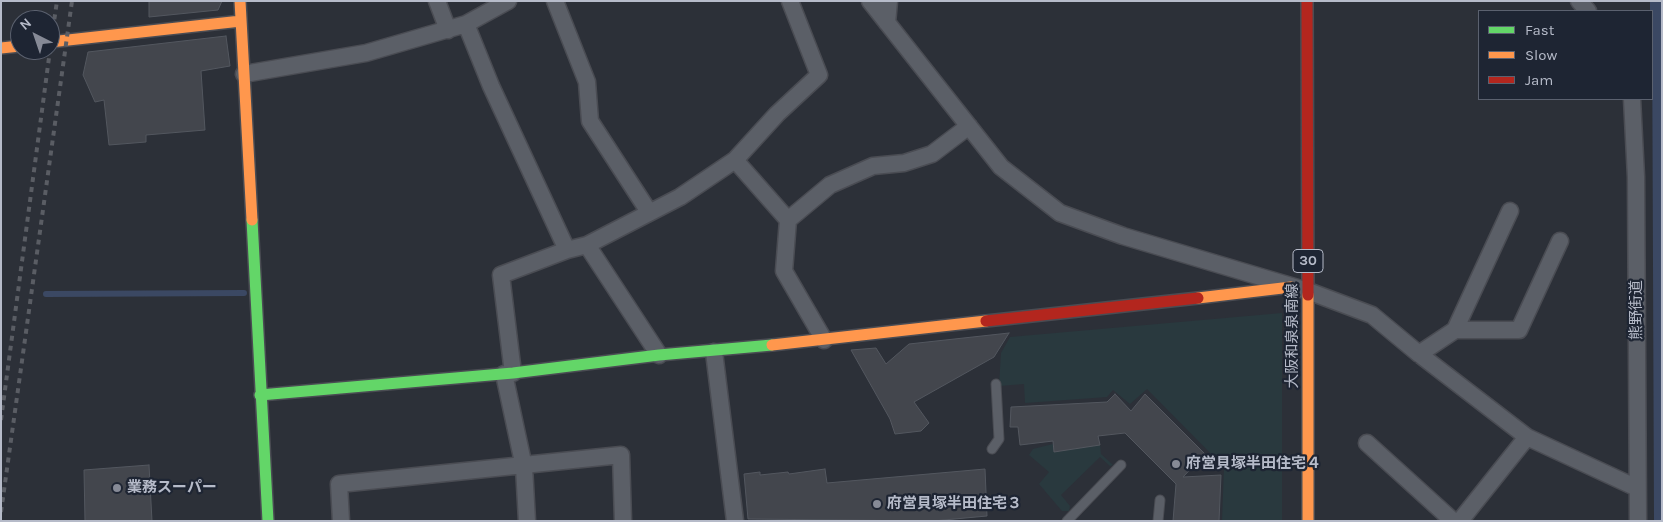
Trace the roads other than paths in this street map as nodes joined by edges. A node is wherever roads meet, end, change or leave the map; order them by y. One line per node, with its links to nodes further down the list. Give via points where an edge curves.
1 (240, 1): 9 (street)
2 (437, 1): 12 (street)
3 (508, 1): 11 (street)
4 (555, 1): 19 (street, via 587,82 590,121)
5 (790, 1): 17 (street, via 819,75)
6 (870, 1): 10 (street)
7 (888, 1): 10 (street)
8 (1307, 1): 25 (street, 大阪和泉泉南線 / 30)
9 (241, 21): 13 (street); 14 (street)
10 (887, 23): 16 (street)
11 (466, 24): 12 (street); 23 (street)
12 (448, 30): 14 (street, via 366,53)
13 (60, 41)
14 (244, 74): 33 (street)
15 (1632, 100): 39 (street, 熊野街道, via 1636,177)
16 (969, 126): 20 (street, via 932,154 904,163 873,166 830,185); 24 (street, via 1001,167 1060,213 1123,236)
17 (735, 160): 19 (street, via 680,197); 20 (street)
18 (1510, 211): 26 (street)
19 (649, 212): 22 (street)
20 (788, 220): 27 (street, via 784,271)
21 (1560, 241): 26 (street, via 1519,330)
22 (587, 245): 23 (street); 30 (street)
23 (567, 250): 31 (street, via 501,275)
24 (1291, 287): 25 (street); 27 (street)
25 (1308, 291): 29 (street, via 1372,315); 48 (street, 大阪和泉泉南線 / 30)
26 (1455, 330): 29 (street)
27 (824, 340): 28 (street)
28 (714, 352): 30 (street); 45 (street)
29 (1419, 354): 34 (street)
30 (659, 356): 31 (street)
31 (509, 374): 33 (street); 38 (street)
32 (996, 384): 36 (lane, via 999,439)
33 (260, 395): 41 (street)
34 (1527, 436): 39 (street); 50 (street)
35 (1367, 443): 49 (street)
36 (992, 449)
37 (1121, 465): 46 (lane)
38 (524, 466): 42 (street, via 339,484); 43 (street); 44 (street, via 621,455)
39 (1637, 488): 51 (street, 熊野街道)
40 (1160, 500): 47 (lane)
41 (268, 521)
42 (342, 521)
43 (527, 521)
44 (623, 521)
45 (735, 521)
46 (1067, 521)
47 (1158, 521)
48 (1308, 521)
49 (1453, 521)
50 (1460, 521)
51 (1638, 521)

